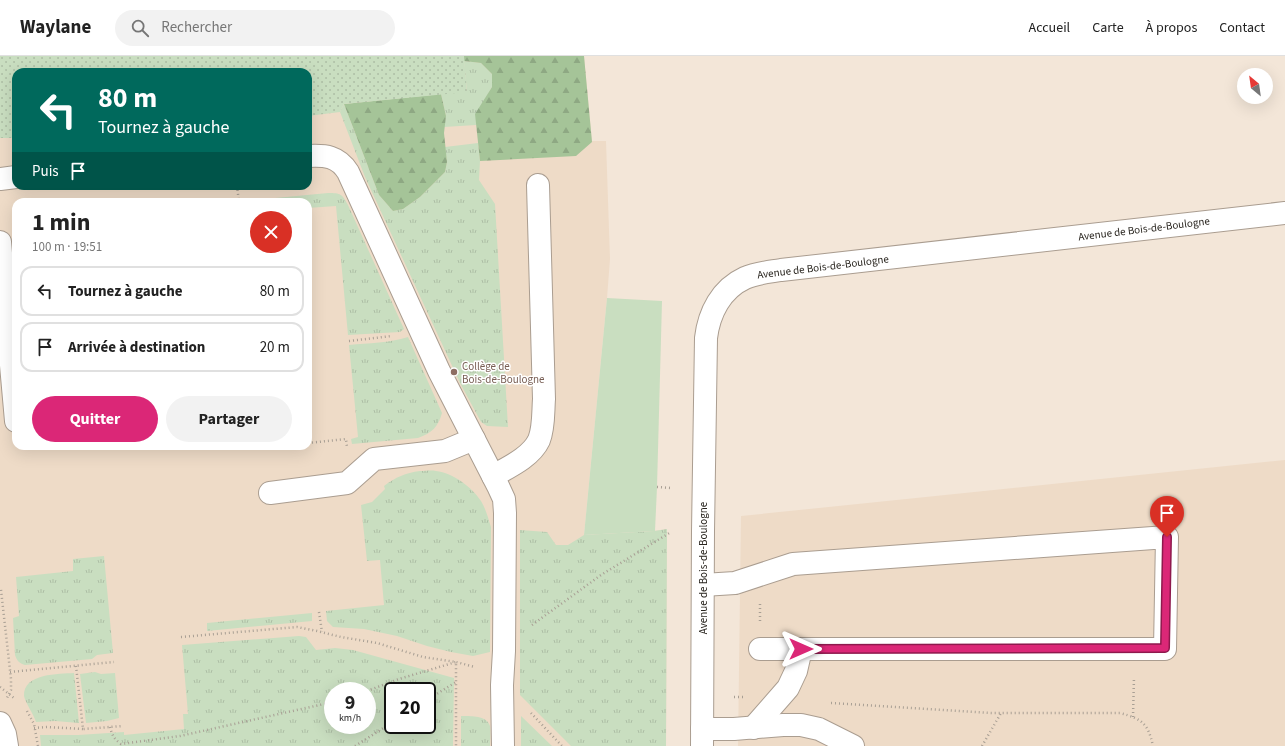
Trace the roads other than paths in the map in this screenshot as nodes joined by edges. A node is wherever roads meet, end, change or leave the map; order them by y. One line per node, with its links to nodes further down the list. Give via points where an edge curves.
1 (312, 156): 8 (street, via 326,156 337,160 348,172 439,371)
2 (12, 178): 3 (street)
3 (0, 179)
4 (538, 185): 9 (street, via 544,399 542,424 539,439 529,452)
5 (1285, 213): 11 (street, Avenue de Bois-de-Boulogne, via 781,270 745,278 736,283 715,307 706,338)
6 (0, 242): 7 (street)
7 (12, 377)
8 (474, 439): 9 (street); 10 (street, via 445,451 374,459 346,484)
9 (493, 476): 18 (street, via 504,499 505,513)
10 (270, 493)
11 (703, 585): 13 (street, via 735,583 793,564 1167,537 1165,648); 16 (street, Avenue de Bois-de-Boulogne)
12 (760, 649): 13 (street)
13 (801, 649): 15 (street, via 796,671 788,688)
14 (0, 723): 17 (street)
15 (753, 728): 16 (street); 19 (street, via 801,725 819,729)
16 (702, 738)
17 (7, 746)
18 (503, 746)
19 (853, 746)

